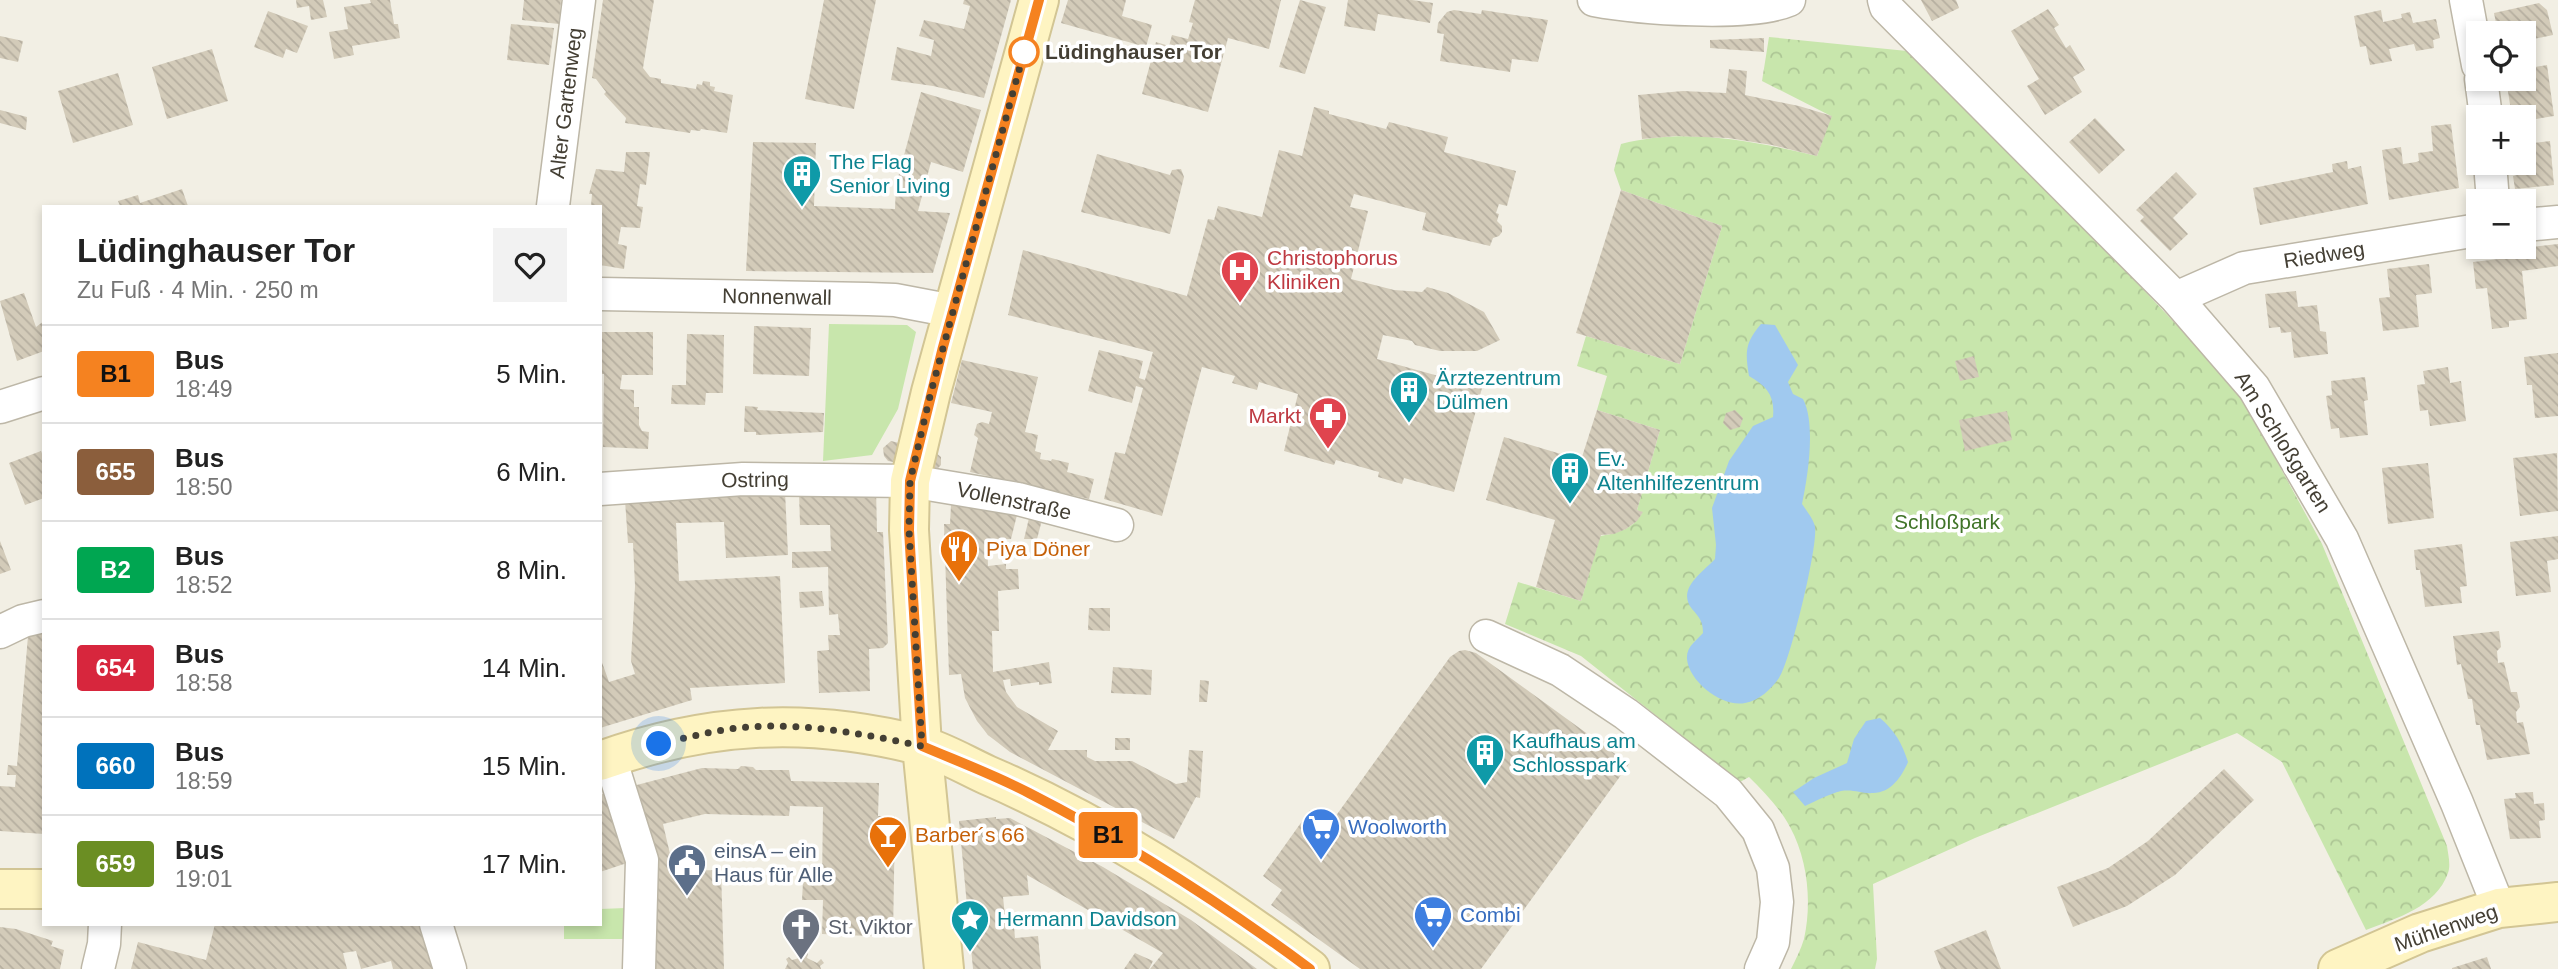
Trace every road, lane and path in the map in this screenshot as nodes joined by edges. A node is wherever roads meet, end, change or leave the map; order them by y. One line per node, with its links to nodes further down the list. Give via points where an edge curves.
1 (579, 0): 8 (street, Alter Gartenweg)
2 (1040, 0): 14 (street)
3 (1594, 0): 4 (street, via 1738,10)
4 (1788, 0)
5 (1884, 0): 13 (street, Am Schloßgarten)
6 (2466, 0): 7 (street)
7 (2470, 21)
8 (553, 205)
9 (2558, 222): 10 (street)
10 (2536, 224)
11 (2466, 232): 13 (street, Riedweg, via 2244,268)
12 (602, 294): 14 (street, Nonnenwall, via 895,300)
13 (2176, 298): 28 (street, Am Schloßgarten, via 2254,388 2342,539)
14 (953, 311): 17 (street)
15 (42, 394): 16 (street)
16 (0, 407)
17 (910, 481): 18 (street, Ostring, via 743,479); 19 (street, Vollenstraße, via 1018,499); 23 (street)
18 (602, 489)
19 (1117, 525)
20 (42, 616): 21 (street)
21 (0, 632)
22 (1486, 636): 36 (street, via 1560,670 1728,793 1758,830 1773,868 1777,902 1773,942)
23 (922, 746): 24 (street, via 847,731 778,726 700,734); 34 (street); 35 (street, via 1027,792 1110,836 1177,876)
24 (605, 759): 33 (street, via 642,860)
25 (0, 889): 26 (street)
26 (42, 889)
27 (2558, 902): 28 (street, Mühlenweg)
28 (2499, 908): 37 (street, Mühlenweg, via 2420,933)
29 (105, 926): 31 (street)
30 (437, 926): 32 (street)
31 (98, 969)
32 (450, 969)
33 (639, 969)
34 (944, 969)
35 (1310, 969)
36 (1761, 969)
37 (2338, 969)

